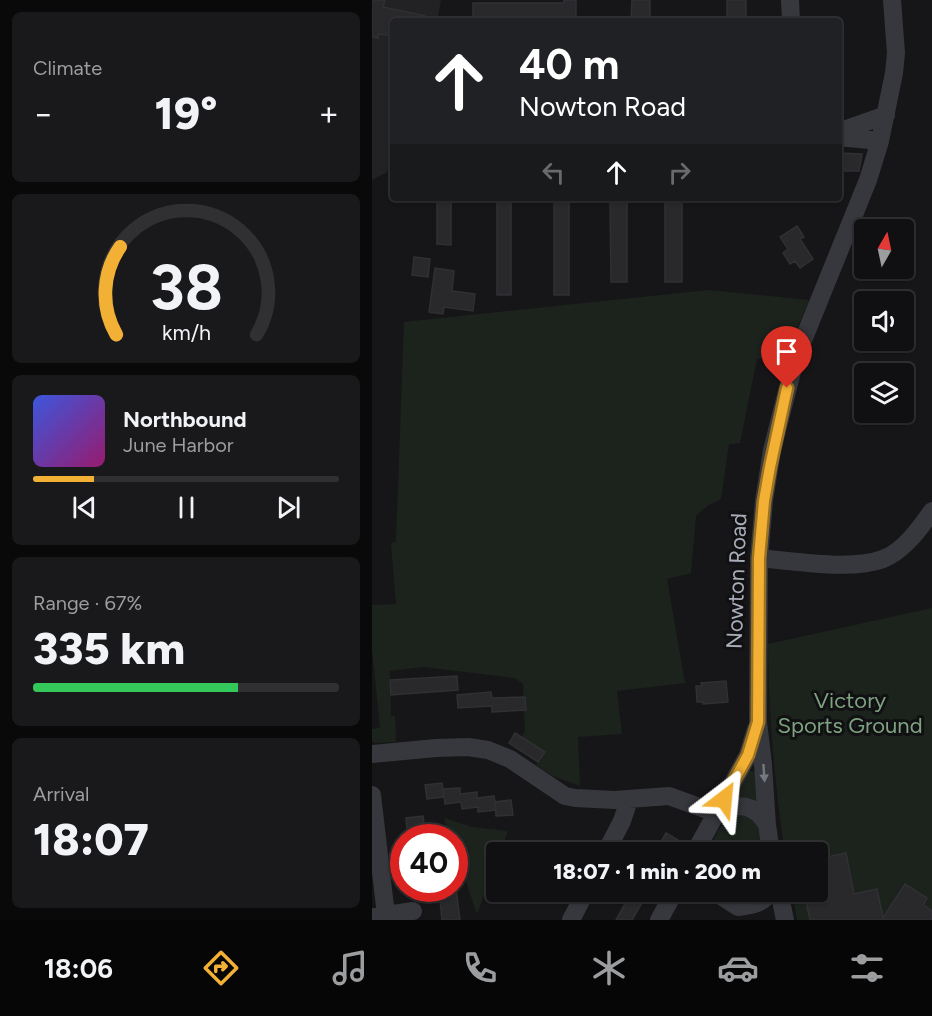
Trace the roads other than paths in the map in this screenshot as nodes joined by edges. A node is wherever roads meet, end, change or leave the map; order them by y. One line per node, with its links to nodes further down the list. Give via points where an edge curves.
1 (790, 0): 3 (street)
2 (892, 0): 4 (street, Nowton Road, via 896,53)
3 (791, 18)
4 (886, 115): 5 (street); 7 (street, Nowton Road)
5 (842, 131)
6 (842, 137): 7 (street)
7 (880, 141): 9 (street, Nowton Road, via 795,360 772,450)
8 (932, 511): 9 (street, via 904,545 884,559 844,564)
9 (759, 558): 10 (street, Nowton Road)
10 (758, 722): 14 (street, via 748,755); 15 (street, Nowton Road, one-way to 15)
11 (372, 754): 13 (street, via 436,748 488,750 510,759 565,796)
12 (372, 795): 26 (street)
13 (629, 800): 14 (street, via 669,796); 16 (street)
14 (716, 813): 15 (street, via 737,805 747,807 761,814); 17 (street)
15 (767, 825): 18 (street, Nowton Road)
16 (611, 842)
17 (700, 842)
18 (770, 842)
19 (580, 902): 27 (street)
20 (669, 902): 28 (street)
21 (730, 902): 24 (street)
22 (760, 902): 24 (street)
23 (781, 902): 30 (street)
24 (738, 907): 29 (street)
25 (413, 911): 26 (street)
26 (379, 916)
27 (571, 920)
28 (659, 920)
29 (758, 920)
30 (785, 920)

